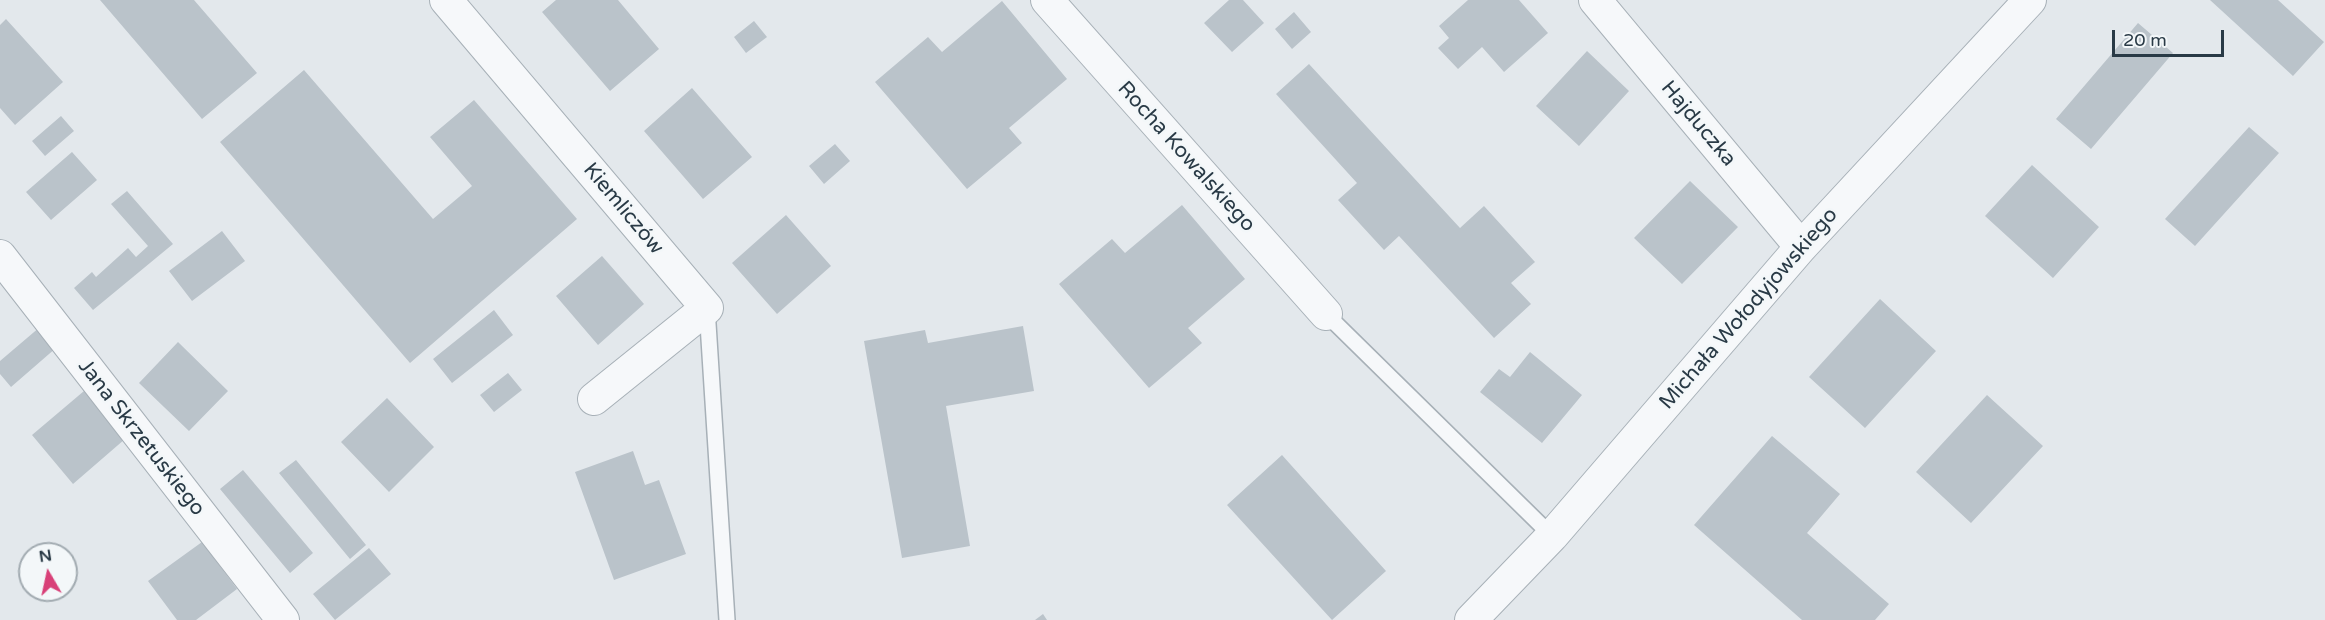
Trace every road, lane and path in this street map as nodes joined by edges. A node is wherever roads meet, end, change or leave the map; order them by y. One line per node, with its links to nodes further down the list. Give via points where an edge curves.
1 (446, 0): 7 (street, Kiemliczów)
2 (1047, 0): 8 (street, Rocha Kowalskiego)
3 (1595, 0): 5 (street, Hajduczka)
4 (2030, 0): 5 (street, Michała Wołodyjowskiego)
5 (1801, 247): 10 (street, Michała Wołodyjowskiego)
6 (0, 256): 11 (street, Jana Skrzetuskiego)
7 (707, 308): 9 (street); 12 (lane)
8 (1326, 314): 10 (lane)
9 (594, 399)
10 (1552, 536): 13 (street, Michała Wołodyjowskiego)
11 (283, 620)
12 (727, 620)
13 (1471, 620)

